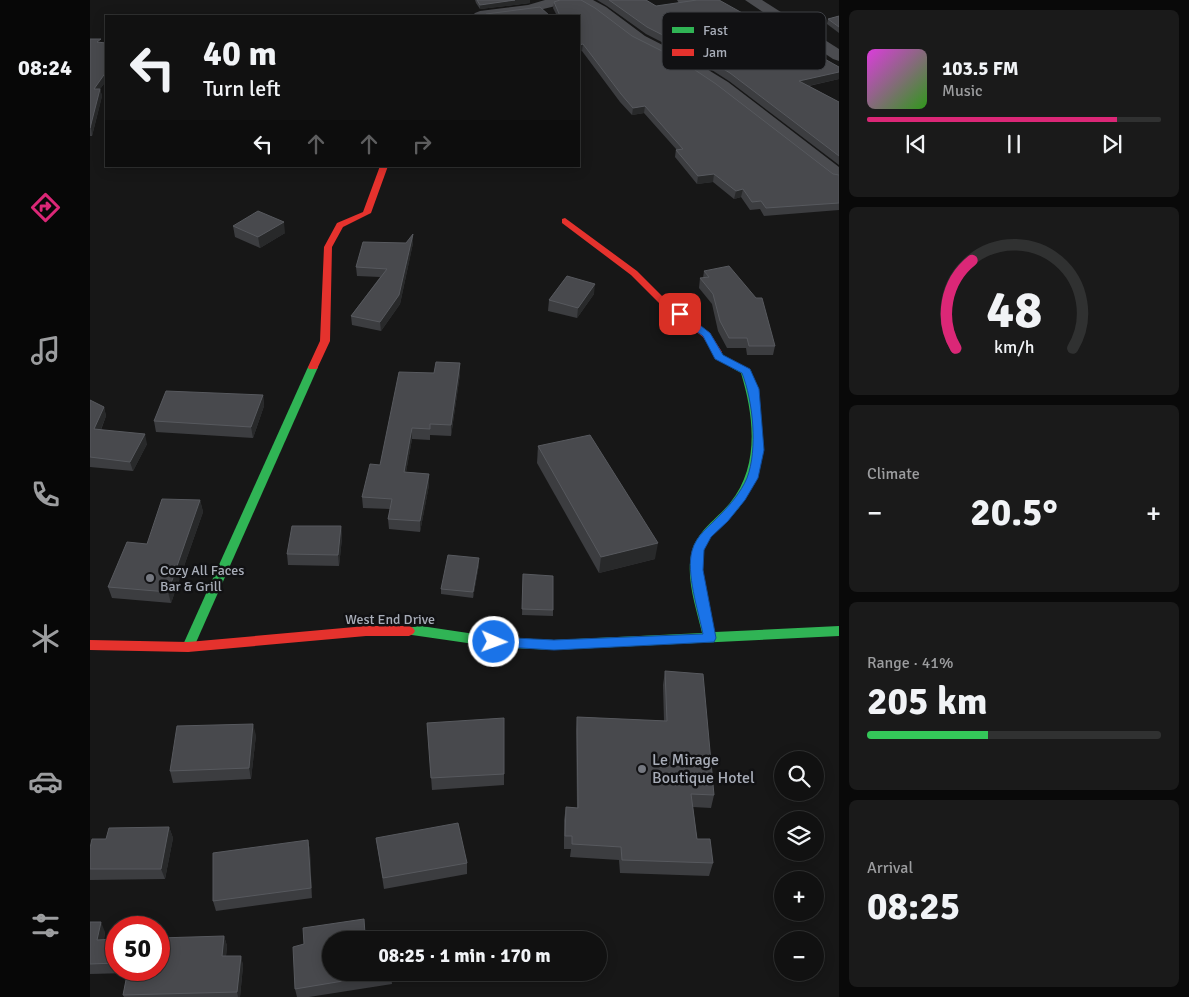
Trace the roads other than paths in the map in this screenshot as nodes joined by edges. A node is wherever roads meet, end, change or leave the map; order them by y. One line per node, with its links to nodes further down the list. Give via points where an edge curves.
1 (561, 0): 7 (street)
2 (582, 0): 9 (street)
3 (684, 0): 4 (street)
4 (706, 0)
5 (752, 0): 6 (street)
6 (771, 12)
7 (487, 15)
8 (826, 48): 10 (street)
9 (662, 52)
10 (839, 56)
11 (694, 70): 13 (street, via 722,86)
12 (384, 167): 18 (street, via 367,213 340,225 328,247 325,341)
13 (839, 176)
14 (565, 221): 16 (street, via 634,273 662,301 707,335 719,357 746,371 753,389 758,450 752,478 741,498 707,534 698,550 697,570)
15 (839, 632): 16 (street, West End Drive)
16 (710, 638): 18 (street, West End Drive, via 554,645 494,642 421,631 366,631)
17 (90, 645): 18 (street, West End Drive)
18 (188, 647)

